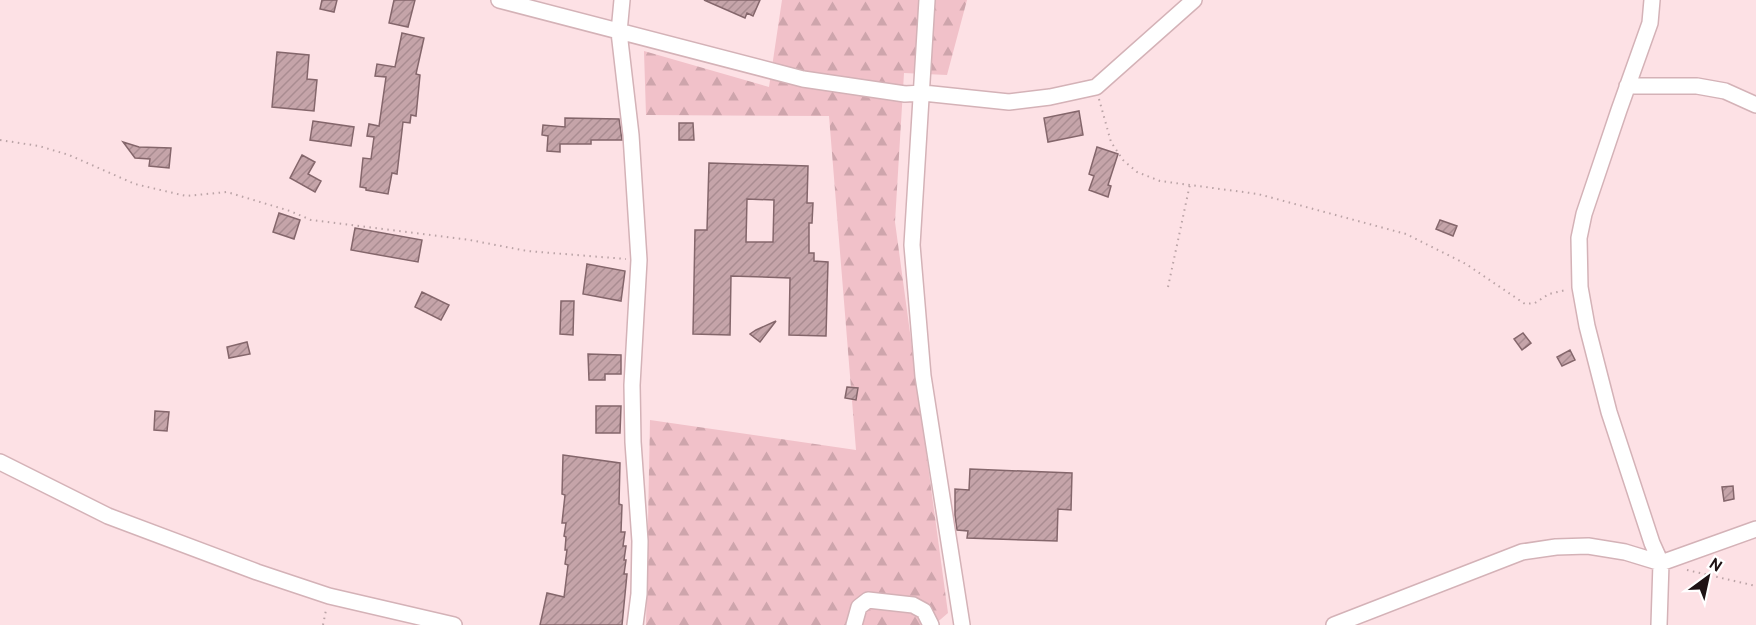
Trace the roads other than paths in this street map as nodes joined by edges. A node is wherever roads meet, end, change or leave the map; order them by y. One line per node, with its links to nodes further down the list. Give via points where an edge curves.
1 (499, 0): 6 (street)
2 (622, 0): 6 (street)
3 (927, 0): 8 (street)
4 (1194, 0): 8 (street, via 1096,87 1009,102)
5 (1652, 0): 7 (street, via 1650,23)
6 (619, 32): 8 (street, via 803,79); 14 (street, via 639,260 632,385 640,541)
7 (1627, 86): 9 (street, via 1706,88 1725,91); 12 (street, via 1584,214 1579,238 1580,287 1609,412)
8 (922, 93): 17 (street, via 912,244 923,376)
9 (1756, 105)
10 (0, 462): 13 (street, via 108,516 256,572 329,596)
11 (1756, 529): 12 (street)
12 (1660, 564): 18 (street, via 1625,552 1588,546 1522,552); 19 (street)
13 (454, 625)
14 (635, 625)
15 (854, 625): 16 (street, via 859,607 868,600 914,605 924,611)
16 (931, 625)
17 (962, 625)
18 (1334, 625)
19 (1659, 625)

